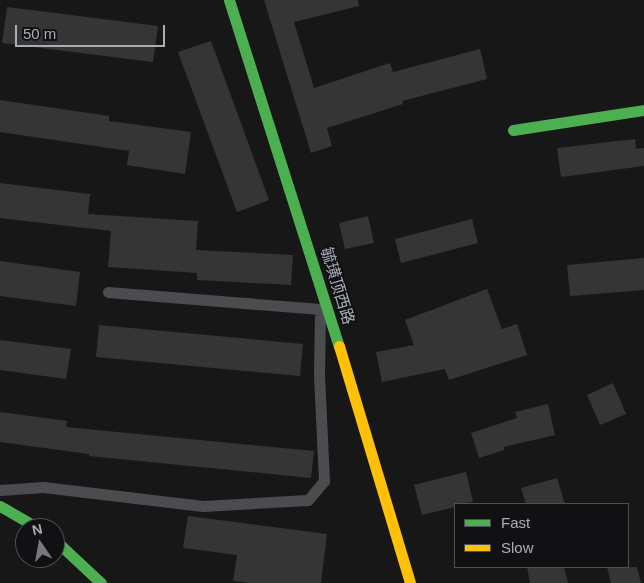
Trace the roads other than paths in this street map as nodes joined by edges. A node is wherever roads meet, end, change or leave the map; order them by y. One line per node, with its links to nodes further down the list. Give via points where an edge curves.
1 (228, 0): 4 (street, 毓璜顶西路)
2 (644, 110): 3 (street)
3 (513, 130)
4 (313, 262): 6 (lane); 12 (street, 毓璜顶西路)
5 (108, 292): 6 (lane)
6 (320, 309): 7 (lane, via 324,481 308,500 203,506 43,487)
7 (0, 490)
8 (0, 506): 9 (street)
9 (21, 518)
10 (65, 548): 11 (street)
11 (101, 583)
12 (410, 583)

